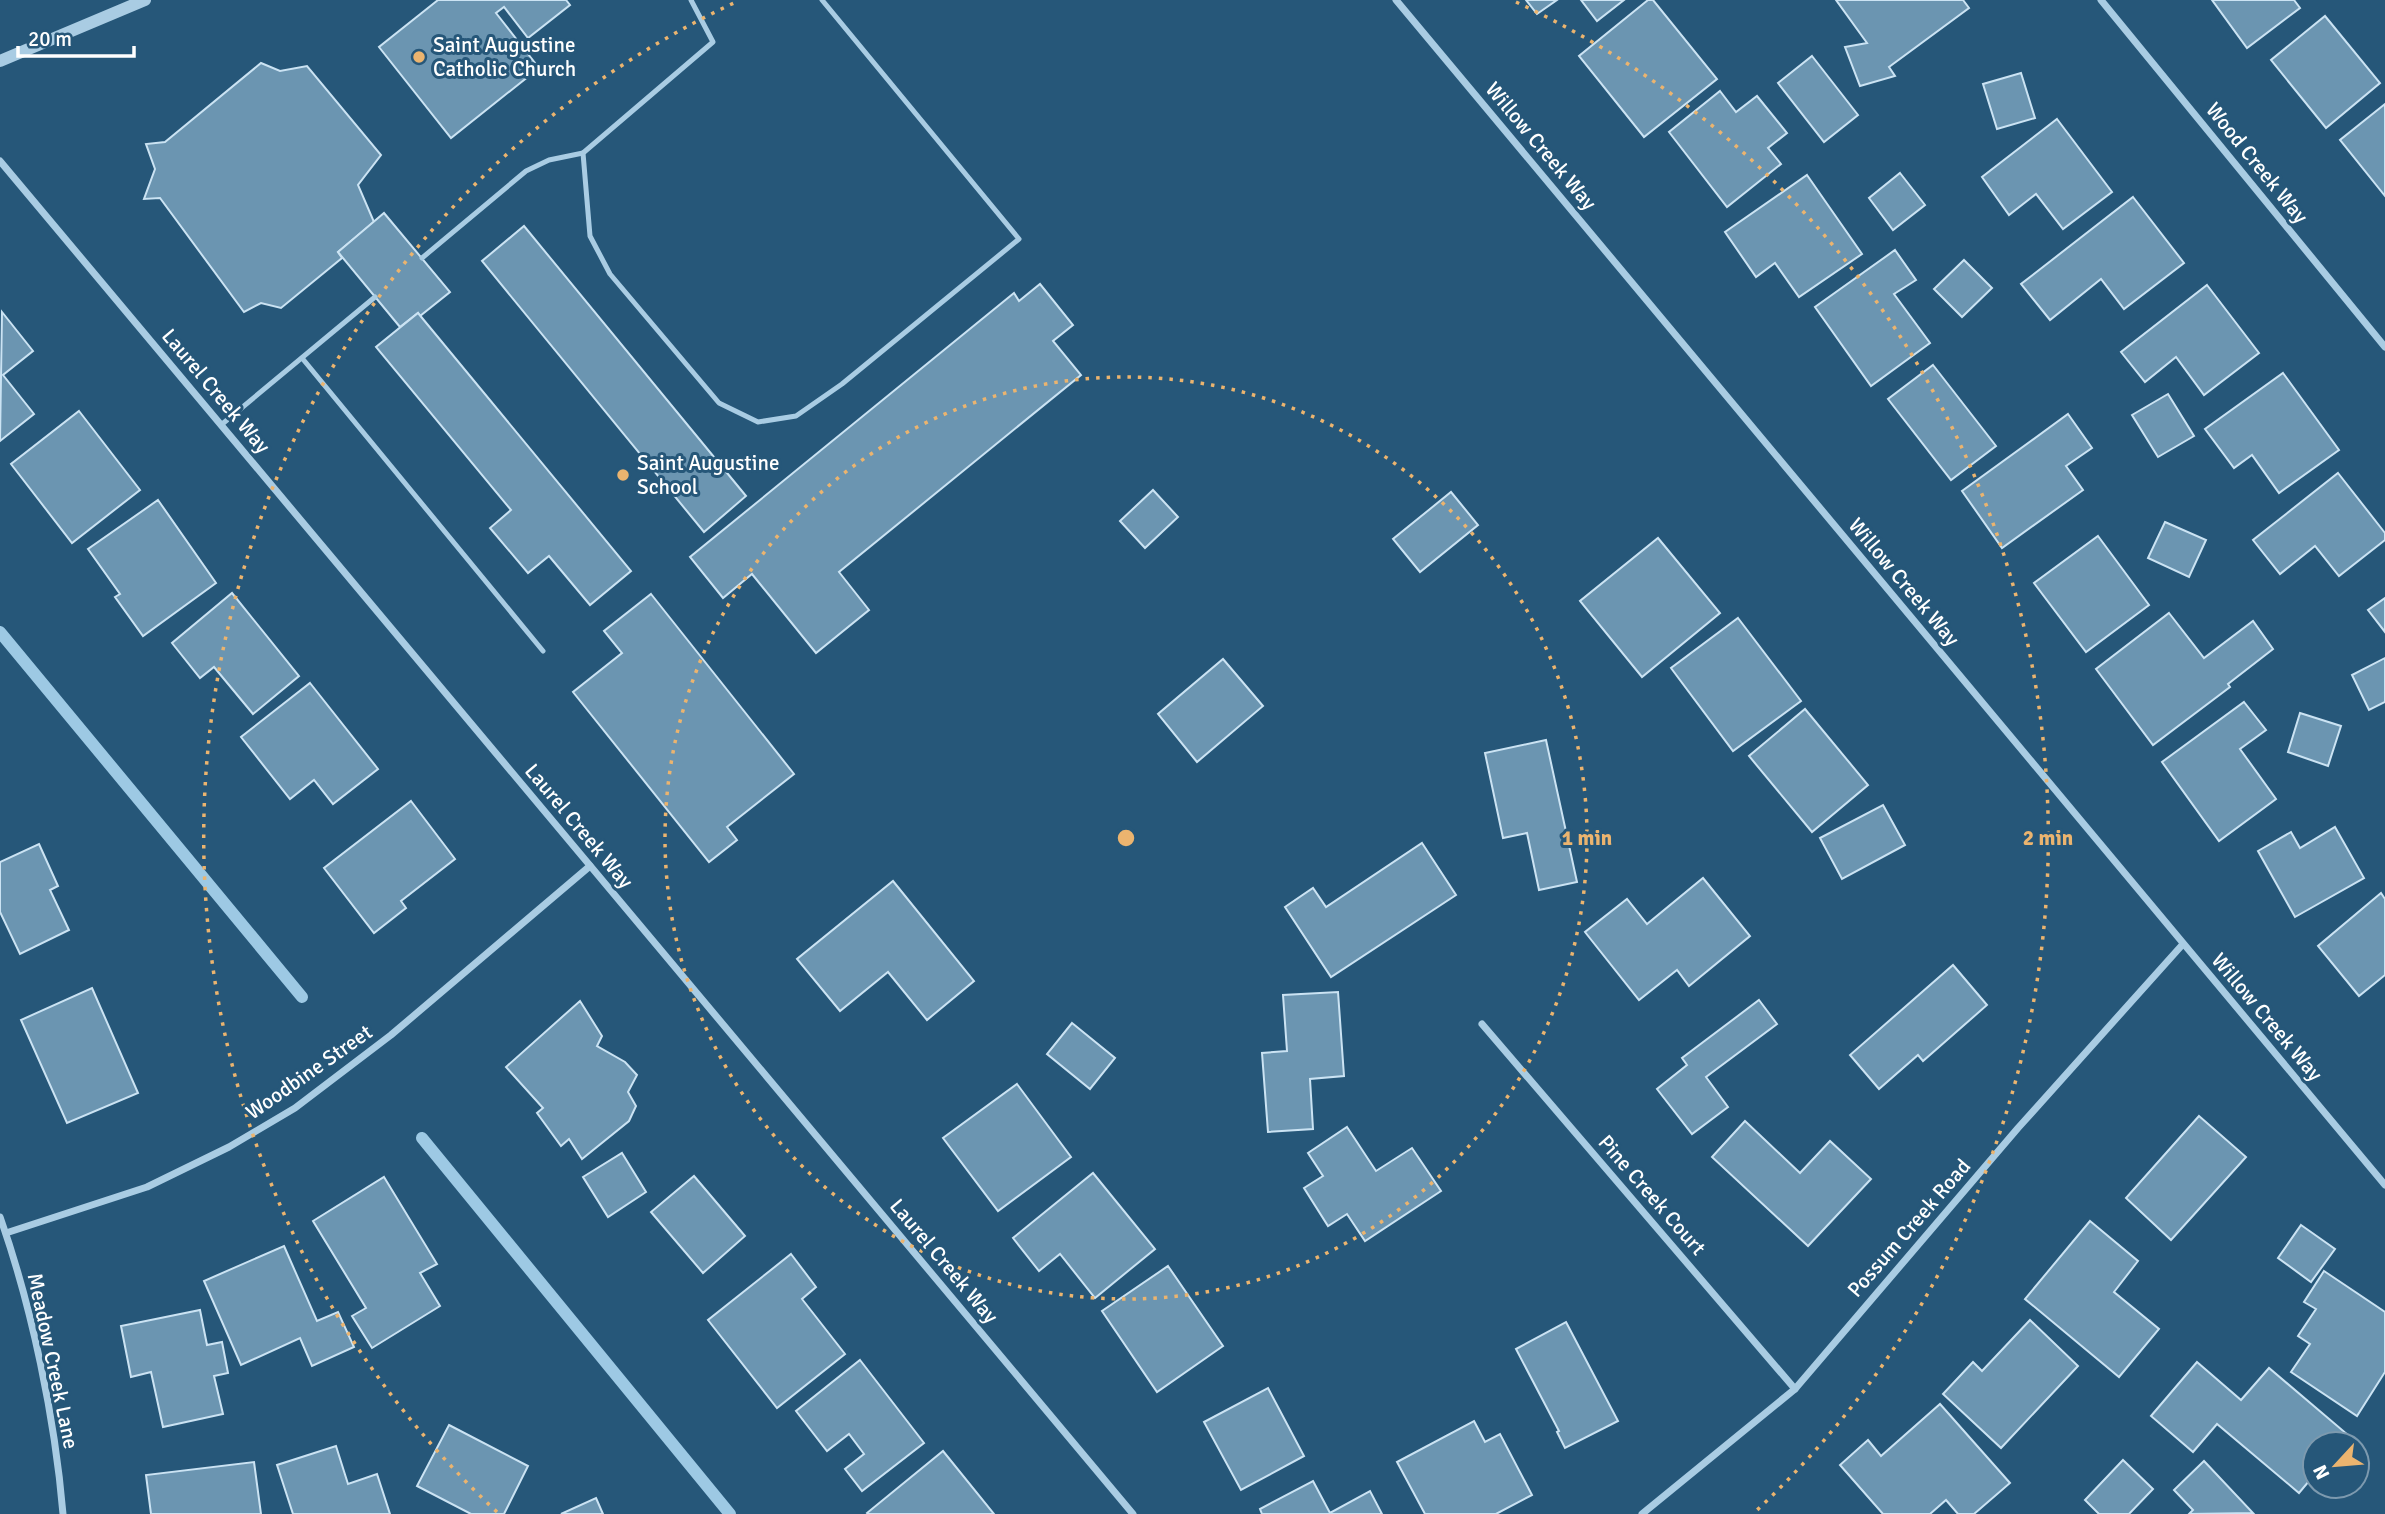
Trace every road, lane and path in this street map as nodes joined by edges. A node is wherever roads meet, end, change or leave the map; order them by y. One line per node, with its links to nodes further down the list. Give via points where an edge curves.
1 (145, 0): 6 (street)
2 (691, 0): 7 (lane, via 713,42)
3 (822, 0): 7 (lane, via 1019,239 842,384 796,416 758,422 719,403 610,274 590,236)
4 (1396, 0): 16 (street, Willow Creek Way)
5 (2101, 0): 11 (street, Wood Creek Way)
6 (0, 61)
7 (583, 153): 9 (lane, via 549,159 526,171)
8 (0, 161): 13 (street, Laurel Creek Way)
9 (422, 258)
10 (375, 297): 12 (lane)
11 (2385, 347)
12 (302, 358): 13 (lane); 14 (lane)
13 (221, 425): 15 (street, Laurel Creek Way)
14 (543, 651)
15 (590, 866): 20 (street, Woodbine Street, via 391,1035 295,1108 147,1187); 23 (street, Laurel Creek Way)
16 (2183, 944): 18 (street, Willow Creek Way); 21 (street, Possum Creek Road)
17 (1482, 1024): 21 (street, Pine Creek Court)
18 (2385, 1185)
19 (0, 1217): 20 (street, Meadow Creek Lane)
20 (6, 1233): 22 (street, Meadow Creek Lane, via 35,1343 58,1466)
21 (1795, 1389): 24 (street, Possum Creek Road)
22 (62, 1514)
23 (1133, 1514)
24 (1642, 1514)

